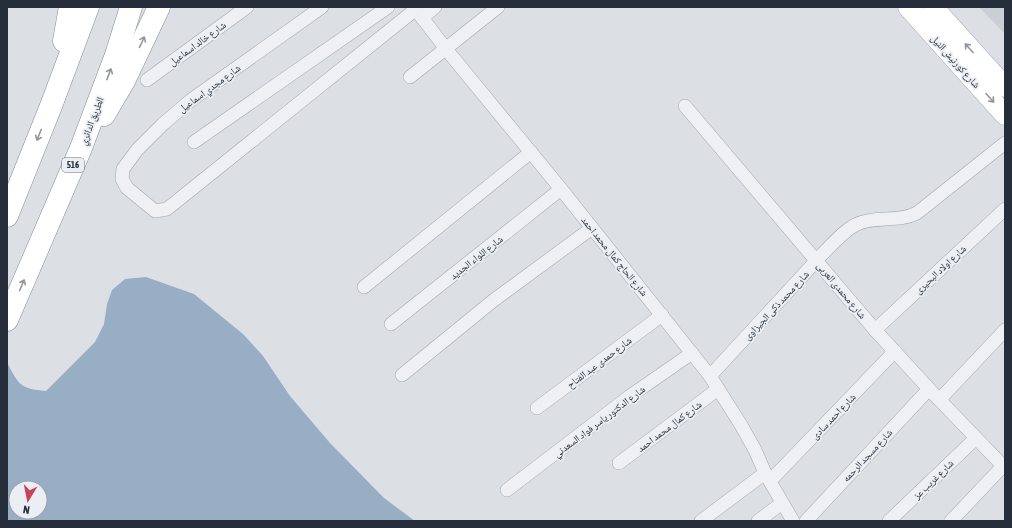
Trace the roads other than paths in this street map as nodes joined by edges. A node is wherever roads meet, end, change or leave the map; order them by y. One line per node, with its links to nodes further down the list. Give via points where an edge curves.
1 (70, 7): 17 (highway)
2 (88, 7): 17 (highway)
3 (131, 7): 22 (highway, الطريق الدائري / 516, one-way to 3)
4 (159, 7): 22 (highway, one-way to 4, via 104,116 124,81)
5 (247, 7): 15 (street, شارع خالد اسماعيل)
6 (322, 7): 12 (street, شارع مجدي اسماعيل, via 191,100 163,124 137,150 123,169 122,179 127,188 155,211 167,209)
7 (388, 7): 20 (street)
8 (436, 7): 12 (street)
9 (498, 7): 13 (street)
10 (908, 7): 19 (main road, شارع كورنيش النيل, one-way to 19)
11 (932, 7): 16 (main road, شارع كورنيش النيل, one-way to 11)
12 (417, 11): 13 (street, شارع الحاج كمال محمد احمد)
13 (446, 49): 14 (street); 23 (street, شارع الحاج كمال محمد احمد)
14 (410, 77)
15 (147, 80)
16 (1005, 87)
17 (51, 106): 26 (highway, one-way to 26)
18 (685, 106): 28 (street, شارع محمدى العربى)
19 (1005, 115)
20 (194, 142)
21 (1005, 143): 28 (street, شارع محمد ذكى الجيزاوى, via 917,213 903,218 868,221 854,226)
22 (80, 148): 31 (highway, الطريق الدائري / 516, one-way to 22)
23 (530, 152): 24 (street, شارع الحاج كمال محمد احمد); 29 (street)
24 (561, 189): 27 (street, شارع الحاج كمال محمد احمد); 32 (street, شارع اللواء الجديد)
25 (1005, 209): 33 (street, شارع اولاد البحيرى)
26 (7, 216)
27 (592, 228): 30 (street, شارع الحاج كمال محمد احمد); 37 (street, via 494,300)
28 (817, 261): 33 (street, شارع محمدى العربى); 38 (street, شارع محمد ذكى الجيزاوى)
29 (364, 287)
30 (662, 315): 36 (street, شارع الحاج كمال محمد احمد); 42 (street, شارع حمدى عبد الفتاح)
31 (7, 320)
32 (391, 324)
33 (875, 330): 35 (street, شارع محمدى العربى)
34 (1005, 330): 41 (street)
35 (896, 351): 40 (street, شارع محمدى العربى); 46 (street, شارع احمد سادى)
36 (692, 353): 38 (street, شارع الحاج كمال محمد احمد); 47 (street, شارع الدكتور ياسر فواد السعدني, via 630,396)
37 (402, 375)
38 (710, 376): 39 (street, شارع الحاج كمال محمد احمد)
39 (718, 389): 44 (street, شارع كمال محمد احمد); 46 (street, شارع الحاج كمال محمد احمد, via 755,450)
40 (929, 389): 41 (street, شارع محمدى العربى); 52 (street, شارع مسجد الرحمه)
41 (940, 399): 43 (street, شارع محمدى العربى)
42 (537, 408)
43 (976, 438): 45 (street, شارع محمدى العربى); 53 (street, شارع غريب عز)
44 (619, 463)
45 (1004, 467): 54 (street)
46 (767, 477): 48 (street, شارع الحاج كمال محمد احمد); 49 (street, شارع احمد سادى)
47 (507, 490)
48 (782, 503): 50 (street); 51 (street, شارع الحاج كمال محمد احمد)
49 (700, 521)
50 (758, 521)
51 (793, 521)
52 (806, 521)
53 (889, 521)
54 (951, 521)

